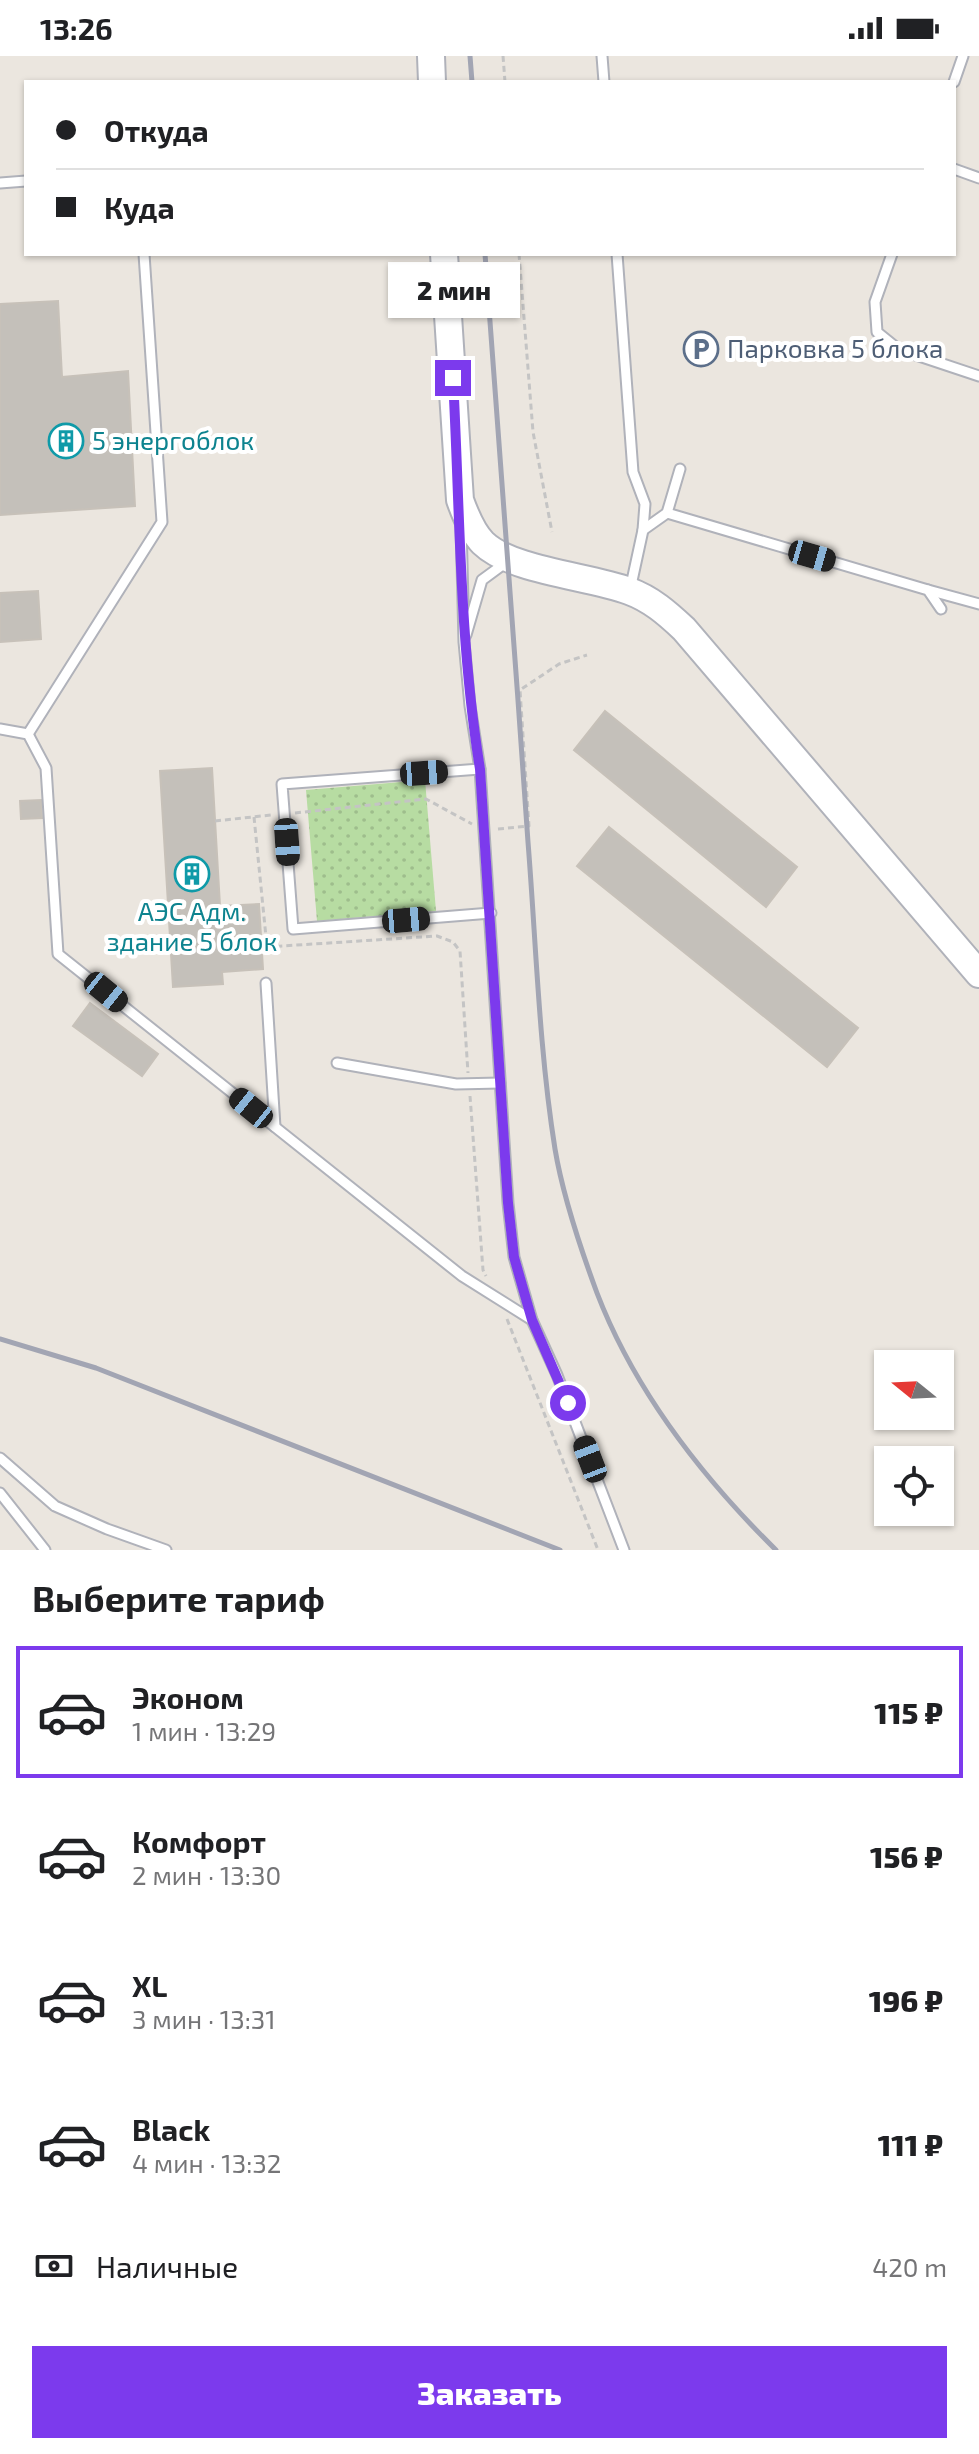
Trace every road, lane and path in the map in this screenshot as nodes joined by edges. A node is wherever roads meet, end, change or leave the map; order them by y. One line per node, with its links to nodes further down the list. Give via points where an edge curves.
1 (431, 56): 5 (main road)
2 (503, 56): 6 (path)
3 (602, 56): 7 (lane)
4 (963, 56): 8 (lane)
5 (432, 80)
6 (505, 80)
7 (604, 80)
8 (955, 80)
9 (956, 170): 10 (lane)
10 (979, 178)
11 (24, 181): 12 (lane)
12 (0, 183)
13 (144, 256): 32 (lane, via 162,522)
14 (444, 256): 20 (main road)
15 (519, 256): 23 (path, via 533,432)
16 (617, 256): 22 (lane, via 633,472 645,504)
17 (891, 256): 18 (lane, via 875,302 877,332 898,349)
18 (979, 376)
19 (680, 469): 21 (lane)
20 (460, 500): 24 (main road, via 478,537); 29 (lane)
21 (667, 513): 22 (lane); 25 (lane)
22 (643, 530): 26 (lane)
23 (552, 532)
24 (510, 559): 26 (main road); 29 (lane, via 482,580)
25 (928, 590): 27 (lane); 28 (lane)
26 (630, 592): 40 (main road, via 659,606 684,629)
27 (979, 604)
28 (941, 609)
29 (464, 642): 33 (lane)
30 (587, 655): 38 (path, via 559,664 520,690)
31 (0, 729): 32 (lane)
32 (28, 734): 45 (lane, via 46,768 58,954)
33 (480, 769): 35 (lane, via 282,784); 39 (lane)
34 (426, 799): 35 (path)
35 (284, 814): 36 (path); 39 (lane, via 293,929)
36 (254, 817): 37 (path); 43 (path, via 267,947 437,936 453,942 460,951)
37 (215, 821)
38 (529, 826)
39 (491, 913): 44 (lane)
40 (979, 974)
41 (266, 983): 45 (lane)
42 (337, 1063): 43 (lane)
43 (469, 1083): 44 (lane); 46 (path, via 483,1270)
44 (500, 1083): 47 (lane, via 514,1257)
45 (275, 1127): 46 (lane)
46 (497, 1298): 47 (lane); 52 (path)
47 (532, 1320): 53 (lane)
48 (0, 1458): 51 (lane, via 55,1506)
49 (0, 1493): 50 (lane)
50 (45, 1550)
51 (166, 1550)
52 (598, 1550)
53 (624, 1550)

